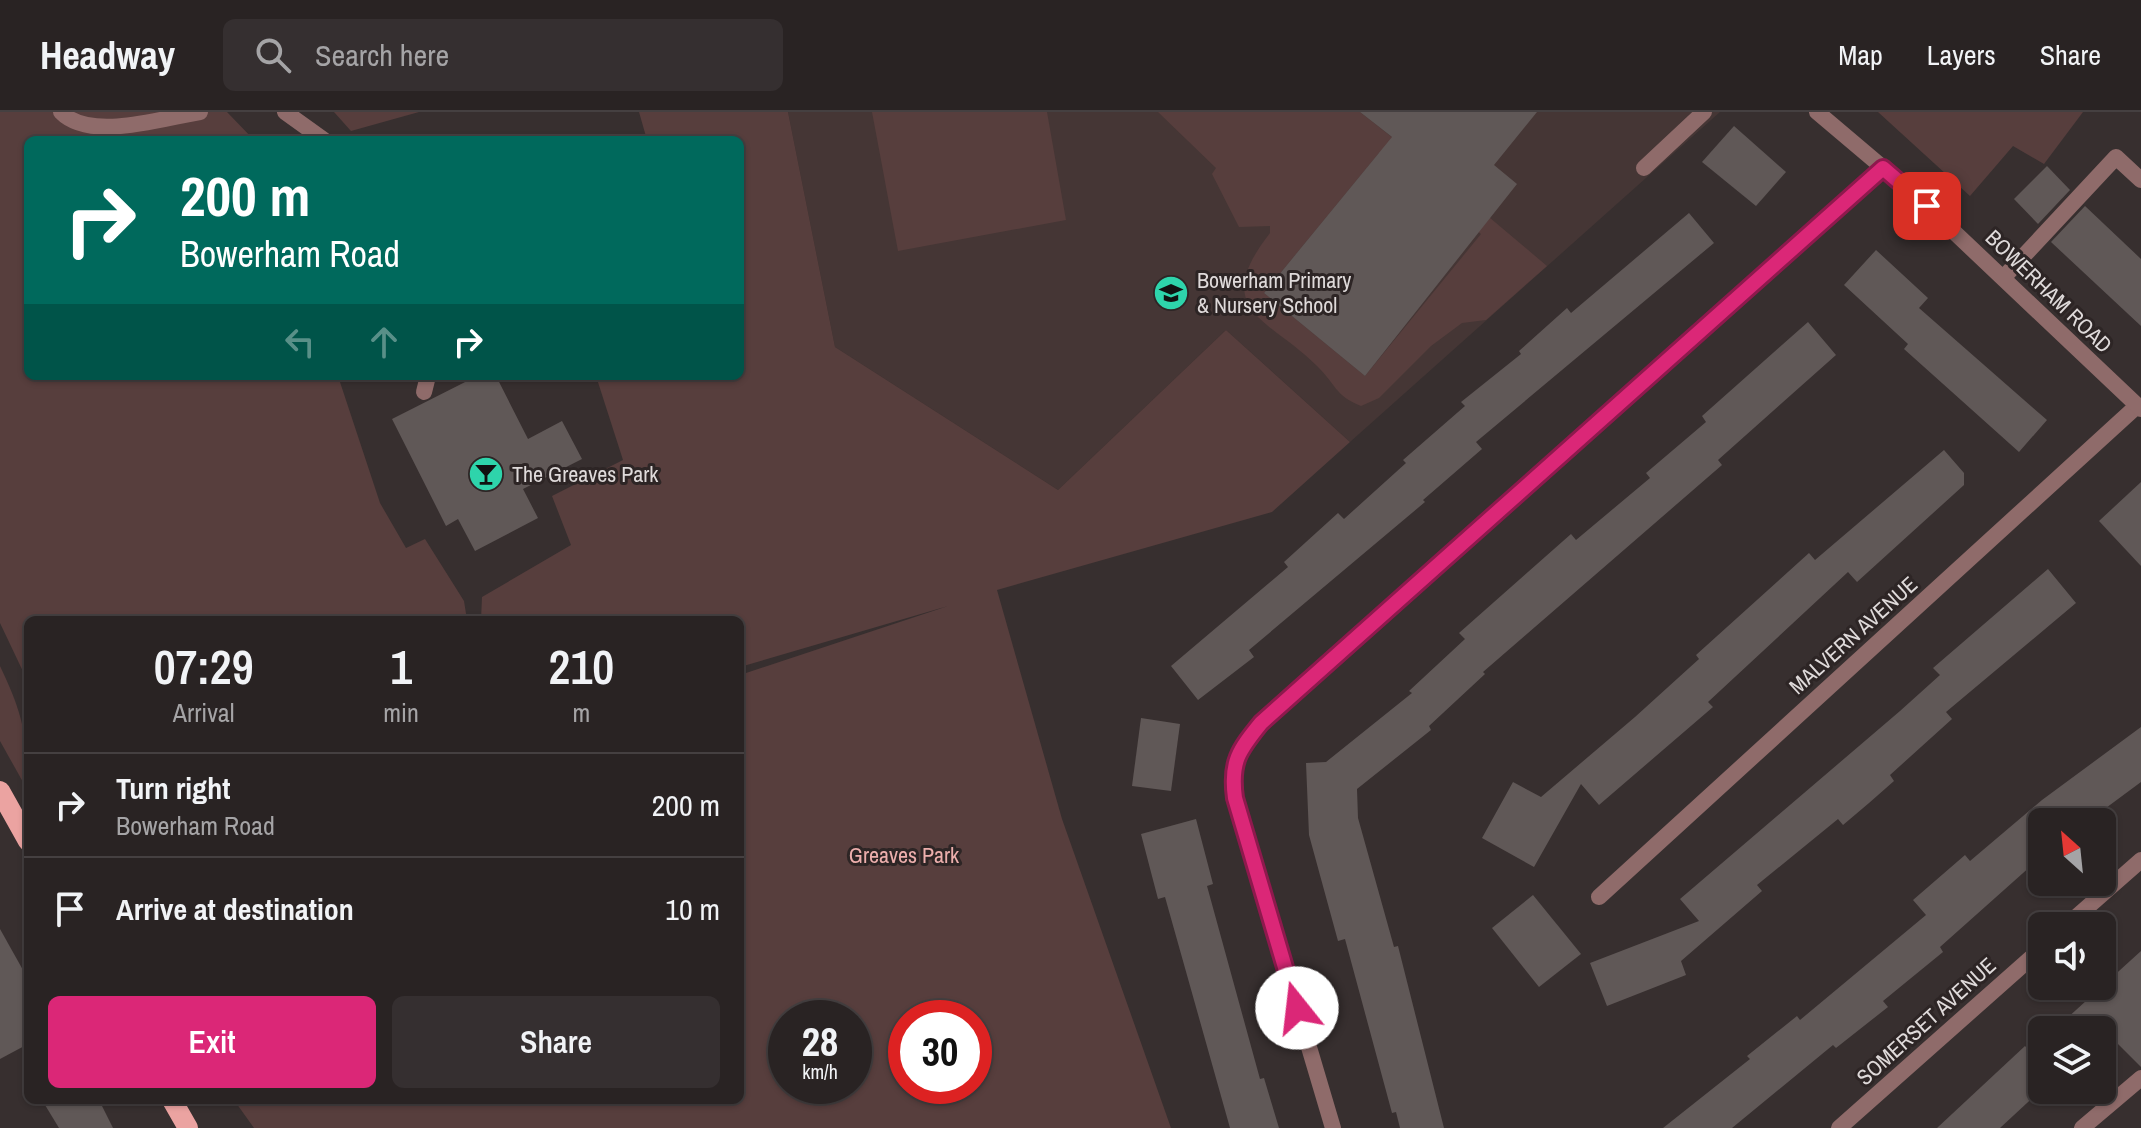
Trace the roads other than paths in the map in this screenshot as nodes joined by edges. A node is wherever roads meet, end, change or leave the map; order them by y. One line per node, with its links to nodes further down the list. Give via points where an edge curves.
1 (61, 112): 2 (street, via 85,125 107,128)
2 (200, 112)
3 (285, 112): 6 (street)
4 (1704, 112): 7 (street)
5 (1817, 112): 8 (street, BOWERHAM ROAD)
6 (318, 136)
7 (1644, 168)
8 (1883, 168): 10 (street, BOWERHAM ROAD); 21 (street, via 1261,723 1242,747 1232,773 1235,798)
9 (2141, 180): 10 (street, via 2116,157)
10 (2004, 277): 11 (street, BOWERHAM ROAD)
11 (2139, 408): 15 (street, MALVERN AVENUE)
12 (0, 791): 13 (main road)
13 (24, 834)
14 (2141, 860): 16 (street)
15 (1599, 897)
16 (2082, 912)
17 (2028, 960): 22 (street, SOMERSET AVENUE)
18 (2141, 1078): 23 (street)
19 (174, 1104): 20 (main road)
20 (188, 1128)
21 (1333, 1128)
22 (1839, 1128)
23 (2082, 1128)

